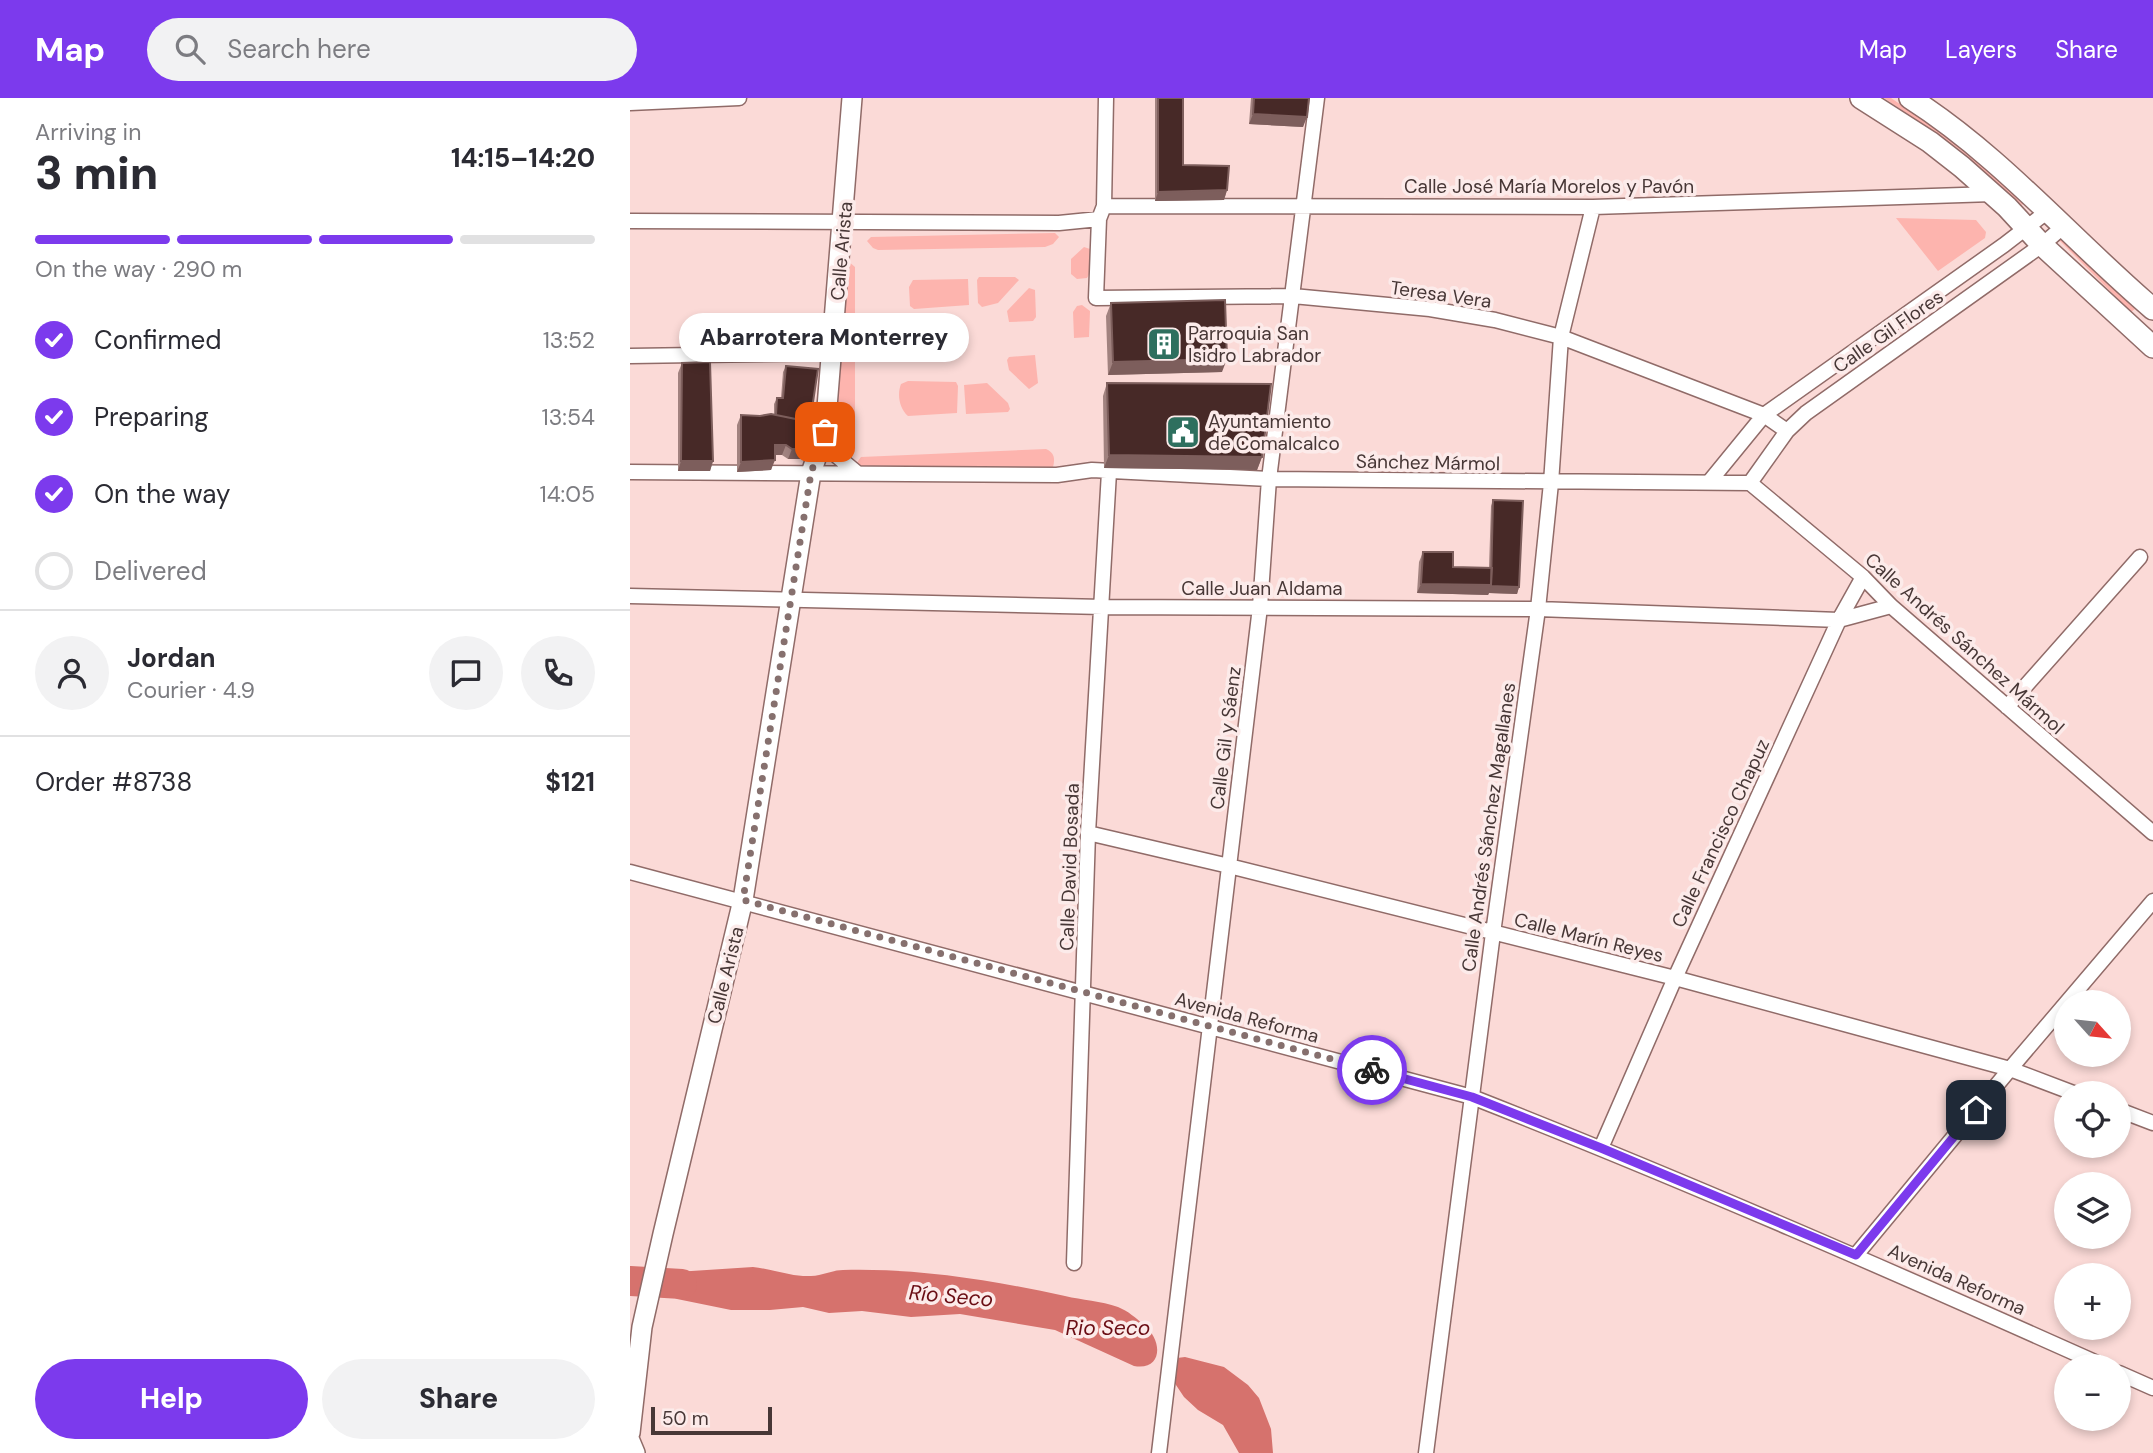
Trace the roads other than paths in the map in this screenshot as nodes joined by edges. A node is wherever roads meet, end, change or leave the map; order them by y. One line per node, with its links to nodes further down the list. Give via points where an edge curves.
1 (739, 98): 7 (street)
2 (852, 98): 14 (street, Calle Arista)
3 (1106, 98): 12 (street)
4 (1317, 98): 9 (street, Calle Gil y Sáenz)
5 (1861, 98): 8 (main road, via 1930,142)
6 (1910, 98): 11 (main road, via 1945,120)
7 (630, 103)
8 (1993, 194): 10 (street, Calle José María Morelos y Pavón); 16 (main road)
9 (1303, 205): 10 (street, Calle José María Morelos y Pavón); 12 (street, Calle José María Morelos y Pavón); 18 (street, Calle Gil y Sáenz)
10 (1592, 207): 21 (street, Calle Andrés Sánchez Magallanes)
11 (2048, 211): 15 (main road); 16 (street)
12 (1102, 213): 14 (street, Calle José María Morelos y Pavón, via 1059,223); 18 (street, Teresa Vera, via 1098,299)
13 (630, 221): 14 (street, Calle José María Morelos y Pavón)
14 (844, 222): 23 (street, Calle Arista)
15 (2064, 226): 17 (street, Calle Gil Flores); 19 (main road)
16 (2027, 228): 17 (main road); 25 (street)
17 (2042, 246): 22 (main road); 26 (street, Calle Gil Flores)
18 (1293, 296): 21 (street, Teresa Vera, via 1430,309); 32 (street, Calle Gil y Sáenz)
19 (2153, 309)
20 (2153, 316): 22 (street)
21 (1560, 337): 25 (street, Teresa Vera); 34 (street, Calle Andrés Sánchez Magallanes)
22 (2145, 339)
23 (834, 353): 24 (street); 27 (street, Calle Arista)
24 (630, 356)
25 (1763, 415): 26 (street, Teresa Vera); 33 (street)
26 (1787, 430): 35 (street, Calle Gil Flores)
27 (825, 432): 29 (street, via 838,457); 31 (street, Calle Arista)
28 (630, 472): 31 (street, Sánchez Mármol)
29 (856, 472): 30 (street, Sánchez Mármol); 31 (street, Sánchez Mármol)
30 (1109, 472): 32 (street, Sánchez Mármol); 41 (street, Calle David Bosada)
31 (811, 473): 39 (street, Calle Arista)
32 (1269, 479): 34 (street, Sánchez Mármol); 42 (street, Calle Gil y Sáenz)
33 (1710, 481): 34 (street, Sánchez Mármol); 35 (street, Sánchez Mármol)
34 (1551, 483): 43 (street, Calle Andrés Sánchez Magallanes)
35 (1750, 483): 37 (street, Calle Andrés Sánchez Mármol)
36 (2140, 557): 45 (street)
37 (1863, 577): 40 (street, Calle Andrés Sánchez Mármol); 44 (street, Calle Francisco Chapuz)
38 (630, 596): 39 (street, Calle Juan Aldama)
39 (792, 598): 41 (street, Calle Juan Aldama); 50 (street, Calle Arista)
40 (1891, 606): 44 (street, Calle Juan Aldama); 45 (street, Calle Andrés Sánchez Mármol)
41 (1103, 607): 42 (street, Calle Juan Aldama); 46 (street, Calle David Bosada)
42 (1260, 607): 43 (street, Calle Juan Aldama); 48 (street, Calle Gil y Sáenz)
43 (1538, 609): 44 (street, Calle Juan Aldama); 52 (street, Calle Andrés Sánchez Magallanes)
44 (1839, 620): 53 (street, Calle Francisco Chapuz)
45 (2007, 707): 47 (street, Calle Andrés Sánchez Mármol)
46 (1088, 833): 48 (street, Calle Marín Reyes); 54 (street, Calle David Bosada)
47 (2153, 833)
48 (1230, 866): 52 (street, Calle Marín Reyes); 55 (street, Calle Gil y Sáenz)
49 (630, 872): 50 (street, Avenida Reforma)
50 (743, 900): 54 (street, Avenida Reforma); 67 (street, Calle Arista, via 642,1327)
51 (2153, 901): 56 (street)
52 (1493, 933): 53 (street, Calle Marín Reyes); 58 (street, Calle Andrés Sánchez Magallanes)
53 (1675, 978): 56 (street, Calle Marín Reyes); 61 (street, Calle Francisco Chapuz)
54 (1083, 993): 55 (street, Avenida Reforma); 63 (street, Calle David Bosada)
55 (1209, 1027): 58 (street, Avenida Reforma); 70 (street, Calle Gil y Sáenz)
56 (2010, 1069): 57 (street, Calle Marín Reyes); 62 (street)
57 (2054, 1086)
58 (1472, 1097): 61 (street, Avenida Reforma); 71 (street, Calle Andrés Sánchez Magallanes)
59 (2131, 1115): 60 (street)
60 (2153, 1123)
61 (1601, 1148): 62 (street, Avenida Reforma)
62 (1856, 1255): 64 (street, Avenida Reforma)
63 (1074, 1263)
64 (2077, 1354)
65 (2131, 1378): 66 (street)
66 (2153, 1388)
67 (630, 1433)
68 (630, 1441): 69 (street)
69 (635, 1453)
70 (1159, 1453)
71 (1426, 1453)

